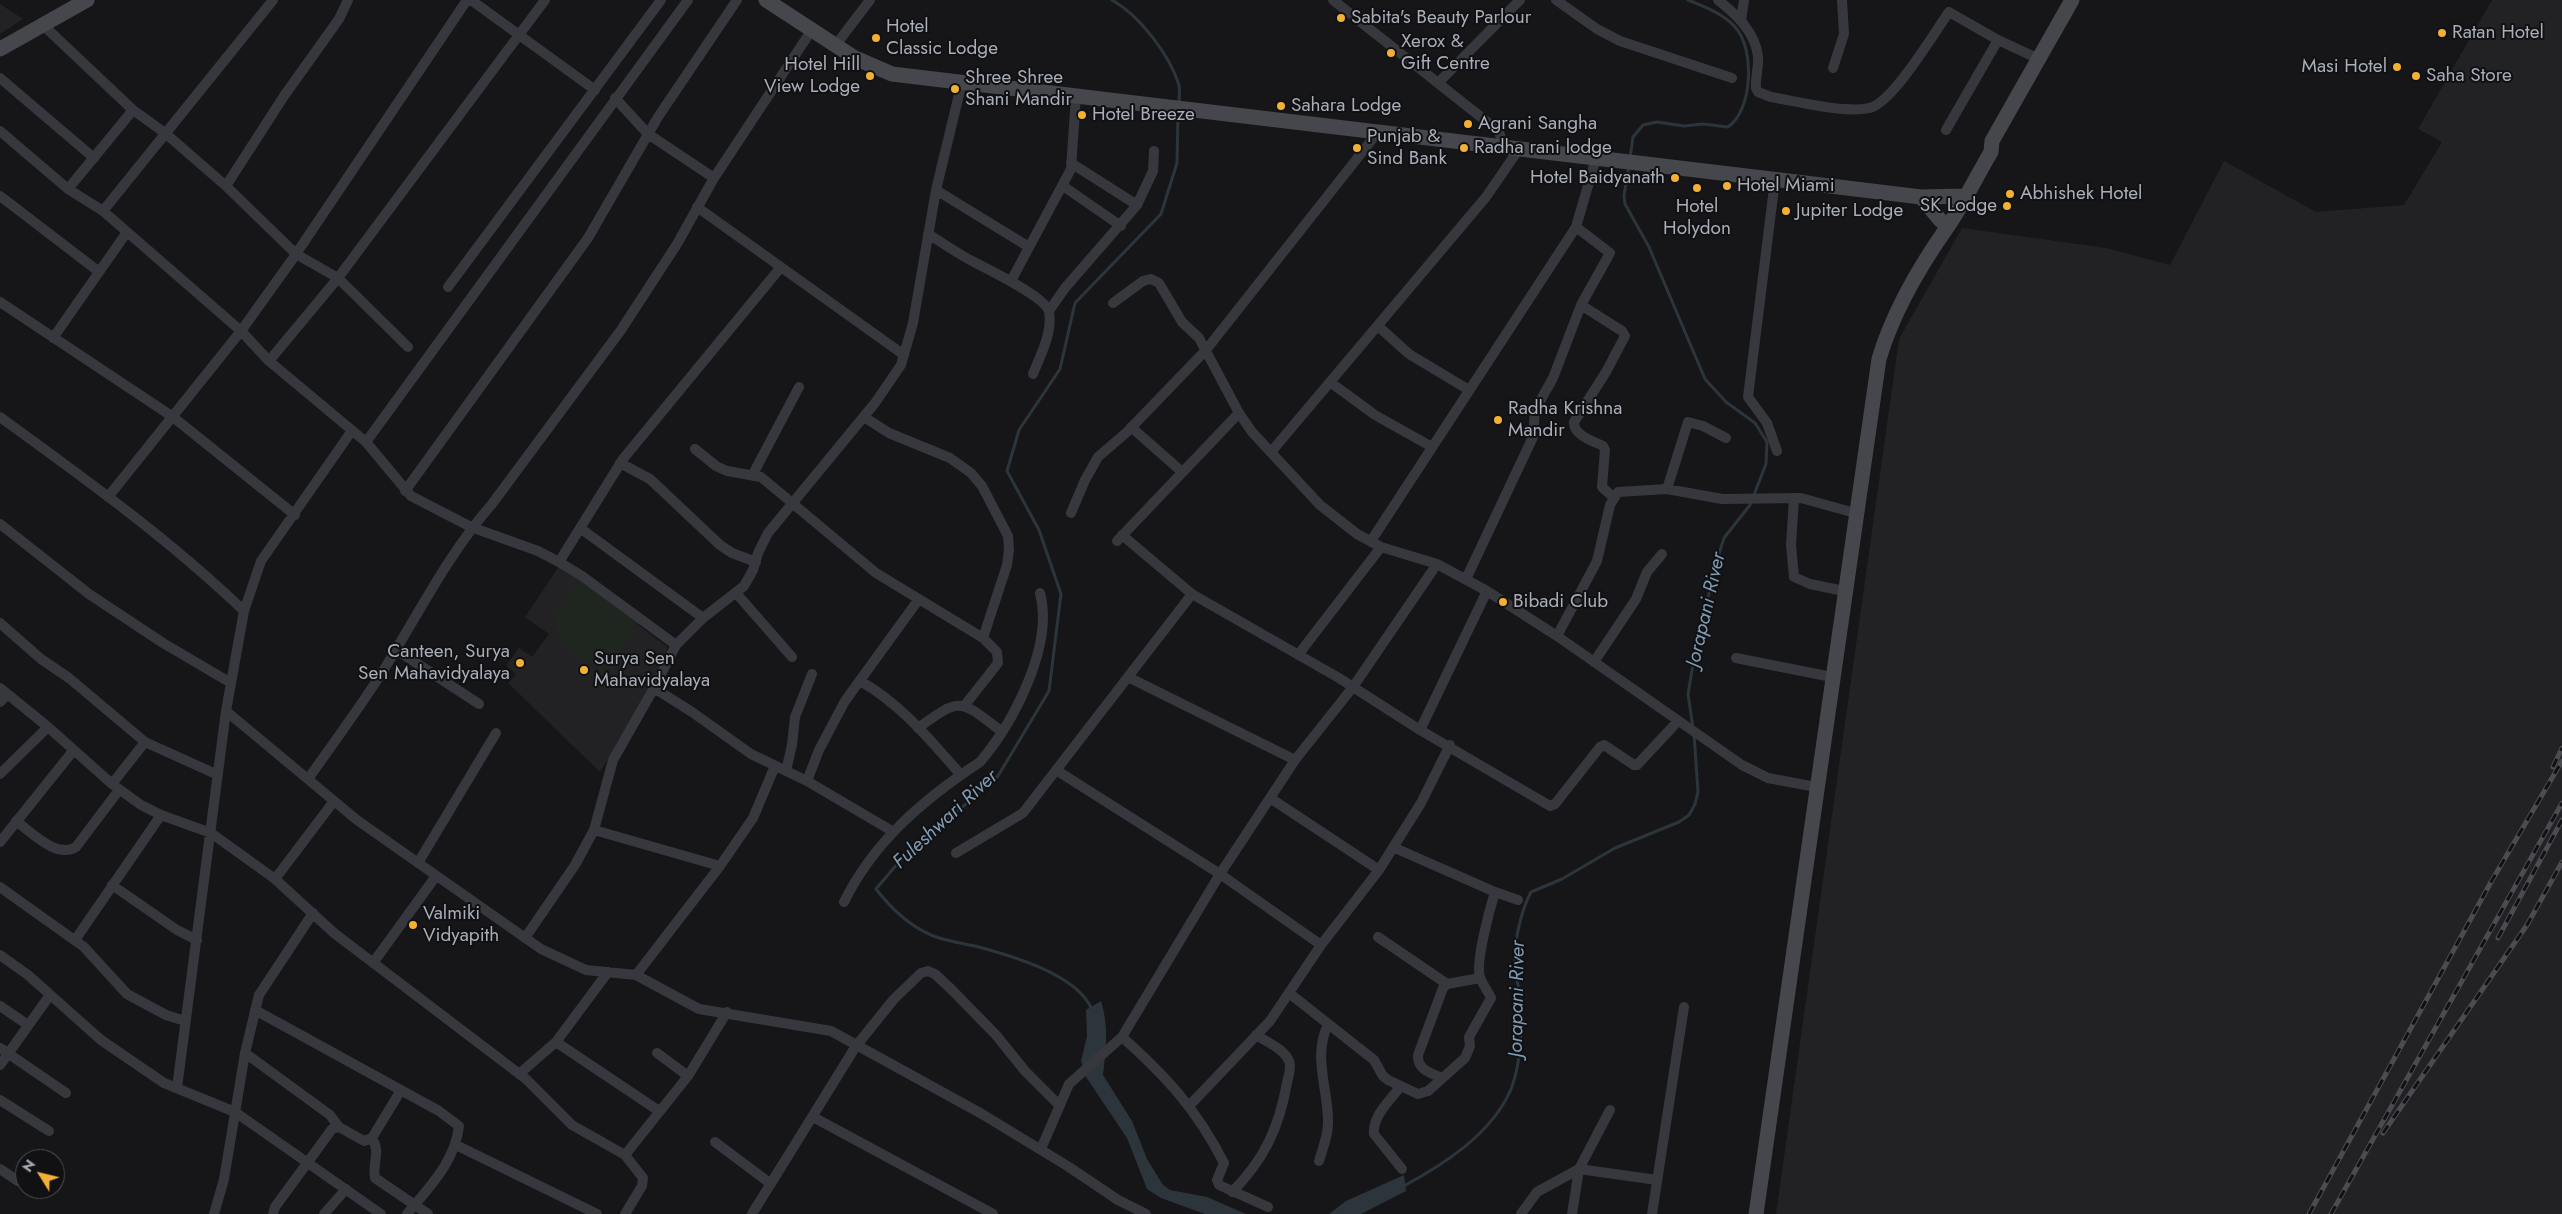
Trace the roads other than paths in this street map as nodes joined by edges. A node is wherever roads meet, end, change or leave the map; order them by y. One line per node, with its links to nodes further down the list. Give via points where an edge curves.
1 (87, 0): 20 (main road)
2 (273, 0): 39 (street)
3 (348, 0): 48 (street, via 339,20 284,96)
4 (467, 0): 65 (street)
5 (471, 0): 22 (street)
6 (545, 0): 22 (street)
7 (661, 0): 32 (street)
8 (688, 0): 34 (street)
9 (737, 0): 40 (street)
10 (766, 0): 21 (main road)
11 (870, 0): 24 (street)
12 (1520, 0): 31 (street)
13 (1556, 0): 29 (street, via 1597,29 1620,40)
14 (1718, 0): 19 (street)
15 (1744, 0): 19 (street)
16 (1842, 0): 27 (street, via 1844,34)
17 (2072, 0): 26 (main road)
18 (1341, 2): 31 (street)
19 (1741, 21): 23 (street, via 1756,49 1758,92 1771,97 1857,110 1882,102 1949,12)
20 (43, 25): 25 (main road); 35 (street)
21 (811, 30): 24 (main road); 46 (street)
22 (518, 34): 32 (street); 68 (street)
23 (1998, 40): 26 (street); 36 (street)
24 (835, 46): 30 (main road, via 883,72)
25 (0, 49)
26 (2039, 59): 52 (main road, via 1992,141 1983,149)
27 (1833, 68)
28 (0, 78): 43 (street)
29 (1732, 78)
30 (962, 82): 33 (main road); 51 (street)
31 (1439, 82): 41 (street, via 1499,132)
32 (595, 90): 70 (street)
33 (1076, 96): 38 (main road); 45 (street)
34 (615, 98): 40 (street); 93 (street)
35 (133, 110): 39 (street); 43 (street)
36 (1946, 130)
37 (0, 131): 50 (street)
38 (1378, 132): 41 (main road); 79 (street)
39 (165, 133): 48 (street); 57 (street)
40 (648, 134): 46 (street); 102 (street, via 588,238)
41 (1512, 148): 44 (main road); 75 (street, via 1486,197)
42 (1154, 151): 55 (street, via 1153,171)
43 (94, 158): 50 (street)
44 (1600, 159): 47 (main road); 60 (street)
45 (1071, 163): 49 (street); 55 (street)
46 (714, 178): 56 (street)
47 (1776, 180): 54 (main road); 96 (street, via 1748,397 1768,423)
48 (226, 186): 65 (street)
49 (1064, 186): 59 (street); 64 (street)
50 (68, 189): 57 (street)
51 (936, 190): 62 (street); 64 (street)
52 (1961, 193): 54 (main road); 58 (main road); 63 (main road, via 1946,229)
53 (0, 196): 67 (street)
54 (1921, 197): 58 (main road)
55 (1137, 206): 59 (street)
56 (698, 207): 66 (street); 111 (street, via 621,330 492,504)
57 (103, 211): 61 (street)
58 (1941, 221): 63 (main road, via 1935,232)
59 (1121, 226): 74 (street)
60 (1576, 227): 73 (street, via 1610,254); 85 (street)
61 (127, 232): 67 (street); 76 (street)
62 (928, 234): 69 (street); 80 (street, via 913,323)
63 (1936, 242): 108 (main road, via 1896,312 1881,350)
64 (1029, 247): 69 (street)
65 (296, 254): 68 (street); 76 (street)
66 (781, 267): 80 (street); 98 (street)
67 (98, 271): 77 (street)
68 (338, 278): 78 (street); 81 (street)
69 (1011, 281): 74 (street)
70 (448, 287)
71 (0, 302): 77 (street)
72 (1113, 303): 79 (street, via 1143,281 1151,279 1158,282 1182,322)
73 (1581, 305): 104 (street, via 1625,336 1574,422 1577,432 1606,450 1602,487); 119 (street, via 1553,378 1536,410 1533,437)
74 (1049, 310): 82 (street, via 1046,338)
75 (1378, 326): 83 (street); 85 (street, via 1409,354)
76 (241, 331): 81 (street); 88 (street)
77 (53, 338): 88 (street)
78 (408, 346)
79 (1206, 350): 86 (street); 90 (street)
80 (904, 355): 89 (street, via 901,365)
81 (269, 361): 91 (street)
82 (1033, 374)
83 (1330, 382): 94 (street, via 1375,415); 97 (street)
84 (799, 388): 100 (street)
85 (1469, 390): 94 (street)
86 (1239, 413): 97 (street); 99 (street)
87 (0, 417): 103 (street)
88 (173, 417): 103 (street); 109 (street)
89 (864, 417): 106 (street); 130 (street, via 889,433 950,458 971,473 982,486 1008,536 1009,550)
90 (1131, 427): 99 (street); 107 (street, via 1098,457 1084,480)
91 (352, 432): 93 (street); 109 (street)
92 (1726, 438): 101 (street, via 1688,422)
93 (366, 442): 102 (street)
94 (1432, 447): 113 (street)
95 (695, 449): 100 (street, via 721,468)
96 (1777, 451)
97 (1271, 452): 113 (street, via 1320,505)
98 (620, 463): 112 (street); 117 (street, via 650,479 720,546)
99 (1181, 471): 124 (street, via 1119,538)
100 (752, 474): 106 (street)
101 (1667, 489): 104 (street, via 1618,492); 105 (street, via 1722,500)
102 (405, 491): 111 (street)
103 (108, 497): 126 (street, via 210,578)
104 (1613, 497): 129 (street, via 1596,561)
105 (1794, 498): 108 (street); 121 (street, via 1791,545 1794,577)
106 (791, 503): 117 (street, via 768,533); 125 (street, via 876,573)
107 (1071, 513)
108 (1855, 513): 121 (main road)
109 (294, 515): 126 (street, via 261,561)
110 (0, 524): 141 (street, via 89,594)
111 (471, 527): 116 (street); 132 (street)
112 (580, 528): 116 (street); 127 (street)
113 (1371, 541): 114 (street)
114 (1381, 547): 118 (street); 133 (street)
115 (1662, 554): 136 (street, via 1647,572 1636,599)
116 (559, 562): 131 (street)
117 (756, 562): 123 (street, via 750,578)
118 (1437, 564): 119 (street); 142 (street)
119 (1466, 579): 120 (street)
120 (1488, 591): 129 (street); 151 (street)
121 (1844, 591): 139 (main road)
122 (1040, 593): 152 (street, via 1043,625 1034,665)
123 (736, 594): 127 (street); 134 (street)
124 (1192, 594): 133 (street); 138 (street)
125 (919, 599): 130 (street); 140 (street)
126 (244, 611): 141 (street)
127 (703, 618): 131 (street)
128 (0, 623): 154 (street, via 41,660 69,678)
129 (1557, 636): 136 (street)
130 (983, 638): 146 (street, via 998,652 998,663)
131 (676, 645): 143 (street)
132 (395, 649): 145 (street); 164 (street)
133 (1298, 655): 142 (street)
134 (792, 657)
135 (1736, 658): 139 (street)
136 (1594, 662): 148 (street)
137 (812, 674): 160 (street, via 795,717)
138 (1128, 677): 157 (street); 159 (street)
139 (1832, 677): 167 (main road)
140 (860, 681): 150 (street, via 875,689); 165 (street, via 845,701 819,750)
141 (231, 683): 147 (street)
142 (1353, 687): 151 (street); 157 (street)
143 (654, 688): 158 (street, via 744,750); 172 (street, via 613,760)
144 (2, 695): 149 (street)
145 (478, 704)
146 (965, 705): 150 (street, via 948,706); 152 (street)
147 (226, 711): 162 (street); 164 (street)
148 (1679, 722): 155 (street, via 1637,765 1610,747 1600,747 1555,804 1550,806); 167 (street, via 1718,750 1768,778)
149 (48, 727): 156 (street); 161 (street)
150 (918, 728): 163 (street)
151 (1420, 730): 155 (street)
152 (1001, 731): 163 (street, via 980,762)
153 (496, 733): 178 (street)
154 (145, 742): 162 (street); 166 (street)
155 (1450, 745): 176 (street)
156 (73, 751): 166 (street); 171 (street)
157 (1295, 760): 168 (street)
158 (775, 766): 160 (street); 179 (street, via 753,818)
159 (1056, 770): 177 (street, via 1023,813); 181 (street)
160 (786, 771): 165 (street)
161 (0, 774)
162 (218, 774): 174 (street)
163 (961, 775): 173 (street)
164 (308, 780): 169 (street)
165 (807, 781): 173 (street)
166 (116, 787): 170 (street); 171 (street, via 76,847 70,851 54,848)
167 (1816, 788): 265 (main road)
168 (1270, 798): 180 (street); 181 (street)
169 (334, 801): 178 (street); 183 (street)
170 (161, 815): 174 (street); 184 (street)
171 (16, 822): 175 (street)
172 (594, 830): 179 (street); 191 (street, via 575,865)
173 (892, 831): 188 (street, via 857,876)
174 (211, 833): 183 (street); 193 (street)
175 (0, 842)
176 (1395, 848): 180 (street); 186 (street)
177 (956, 853)
178 (418, 863): 182 (street)
179 (720, 866): 198 (street)
180 (1380, 870): 194 (street)
181 (1220, 874): 194 (street); 211 (street)
182 (436, 876): 191 (street); 196 (street)
183 (275, 879): 189 (street)
184 (112, 885): 192 (street); 193 (street)
185 (0, 887): 192 (street)
186 (1495, 892): 187 (street); 199 (street, via 1479,967)
187 (1518, 900)
188 (844, 902)
189 (313, 913): 196 (street); 205 (street, via 272,972)
190 (1378, 937): 200 (street)
191 (525, 938): 197 (street, via 586,970)
192 (75, 940): 207 (street, via 127,994 166,1015)
193 (197, 940): 207 (street)
194 (1321, 945): 201 (street)
195 (0, 955): 202 (street)
196 (373, 963): 218 (street)
197 (608, 972): 198 (street); 212 (street)
198 (636, 975): 206 (street, via 698,1009)
199 (1480, 978): 200 (street); 220 (street, via 1491,998 1489,1004 1469,1037 1468,1053)
200 (1447, 984): 220 (street, via 1417,1062)
201 (1289, 993): 208 (street); 210 (street)
202 (50, 995): 209 (street); 222 (street, via 101,1040 164,1083)
203 (0, 1006): 209 (street)
204 (1684, 1007): 245 (street)
205 (254, 1010): 215 (street); 223 (street)
206 (727, 1012): 213 (street, via 831,1031); 219 (street)
207 (185, 1021): 222 (street)
208 (1328, 1024): 221 (street, via 1374,1060 1383,1076); 239 (street, via 1321,1040 1320,1055 1328,1132)
209 (28, 1025): 214 (street)
210 (1256, 1035): 227 (street); 248 (street, via 1284,1053 1290,1065 1282,1108 1272,1136 1253,1171)
211 (1122, 1037): 226 (street, via 1069,1084); 227 (street)
212 (556, 1042): 218 (street); 229 (street)
213 (856, 1046): 226 (street, via 913,979 928,971 958,996 996,1035 1024,1071); 231 (street); 237 (street)
214 (4, 1051): 217 (street); 224 (street)
215 (245, 1053): 230 (street); 232 (street, via 330,1115)
216 (657, 1054): 219 (street)
217 (0, 1065)
218 (519, 1074): 238 (street, via 572,1126)
219 (688, 1076): 229 (street)
220 (1442, 1078): 221 (street, via 1418,1094)
221 (1401, 1086): 242 (street, via 1379,1114 1373,1128 1374,1134)
222 (177, 1088): 230 (street)
223 (401, 1090): 234 (street); 236 (street, via 453,1119 459,1126)
224 (66, 1093)
225 (0, 1100): 233 (street)
226 (1059, 1105): 237 (street)
227 (1190, 1105): 248 (street, via 1224,1163 1217,1180 1219,1185)
228 (1610, 1110): 243 (street)
229 (658, 1111): 238 (street)
230 (235, 1112): 240 (street); 252 (street, via 224,1179)
231 (813, 1117): 246 (street); 260 (street)
232 (339, 1127): 234 (street, via 364,1141); 240 (street, via 332,1129)
233 (49, 1131)
234 (372, 1138): 249 (street, via 377,1152 375,1178)
235 (715, 1142): 246 (street)
236 (456, 1145): 249 (street, via 433,1184); 258 (street)
237 (1041, 1149): 261 (street, via 1118,1200)
238 (625, 1155): 251 (street, via 642,1178)
239 (1319, 1161)
240 (309, 1163): 247 (street); 253 (street)
241 (0, 1169): 244 (street)
242 (1402, 1169)
243 (1579, 1170): 245 (street); 262 (street, via 1537,1192); 263 (street)
244 (15, 1179)
245 (1657, 1180): 264 (street)
246 (771, 1184): 259 (street)
247 (346, 1189): 254 (street); 255 (street)
248 (1232, 1192): 250 (street)
249 (414, 1205): 256 (street); 257 (street)
250 (1268, 1207)
251 (631, 1212)
252 (214, 1214)
253 (273, 1214)
254 (324, 1214)
255 (381, 1214)
256 (407, 1214)
257 (428, 1214)
258 (597, 1214)
259 (752, 1214)
260 (992, 1214)
261 (1146, 1214)
262 (1521, 1214)
263 (1572, 1214)
264 (1652, 1214)
265 (1756, 1214)

